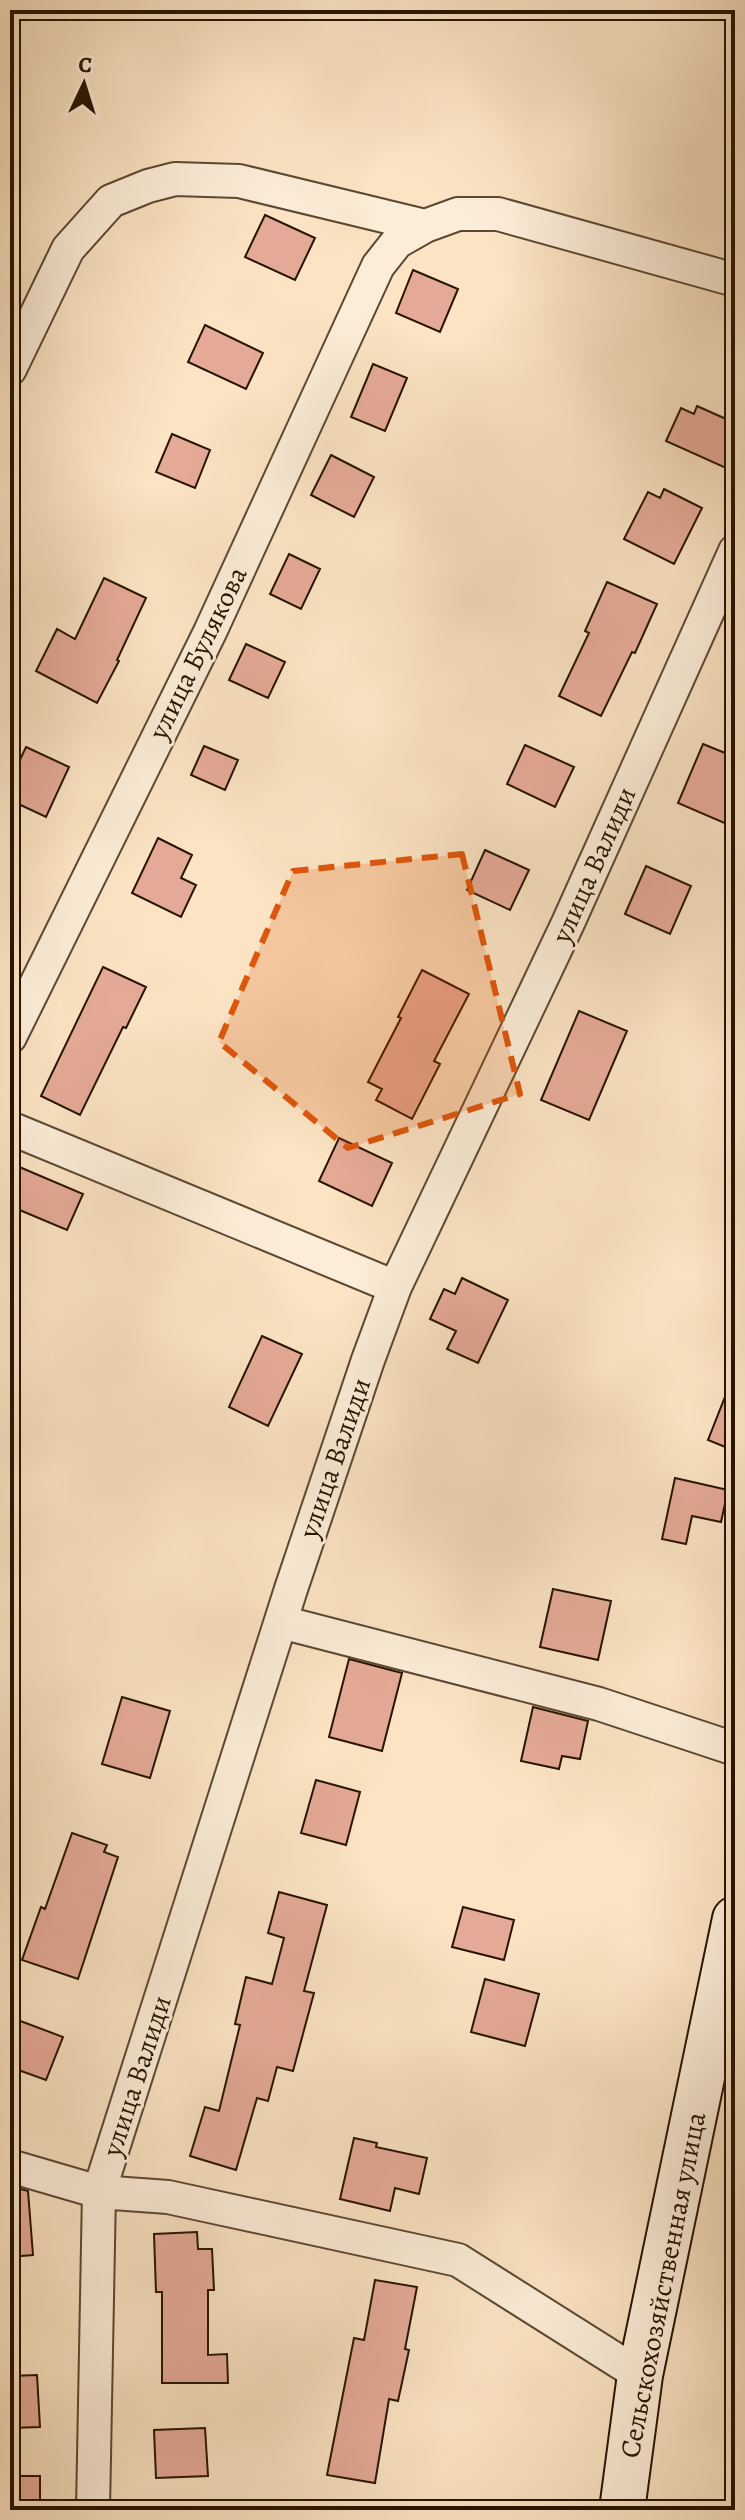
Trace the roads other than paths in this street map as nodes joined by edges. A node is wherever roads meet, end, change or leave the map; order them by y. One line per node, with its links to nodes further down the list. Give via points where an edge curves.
1 (425, 226): 2 (street, via 458,214 498,214); 3 (street, via 239,181 175,179 148,186 111,201 68,249); 5 (street, улица Булякова, via 397,242 378,266 210,632)
2 (735, 280)
3 (10, 369)
4 (735, 551): 7 (street, улица Валиди, via 568,923)
5 (10, 1037)
6 (10, 1128): 7 (street)
7 (395, 1287): 8 (street, улица Валиди)
8 (281, 1622): 9 (street, via 599,1704); 13 (street, улица Валиди)
9 (735, 1749)
10 (735, 1919): 11 (main road, Сельскохозяйственная улица)
11 (723, 2029): 14 (main road, Сельскохозяйственная улица)
12 (10, 2166): 13 (street)
13 (99, 2192): 14 (street, via 168,2197 458,2260); 15 (street, улица Валиди)
14 (640, 2375): 16 (main road, Сельскохозяйственная улица)
15 (93, 2510)
16 (622, 2510)

